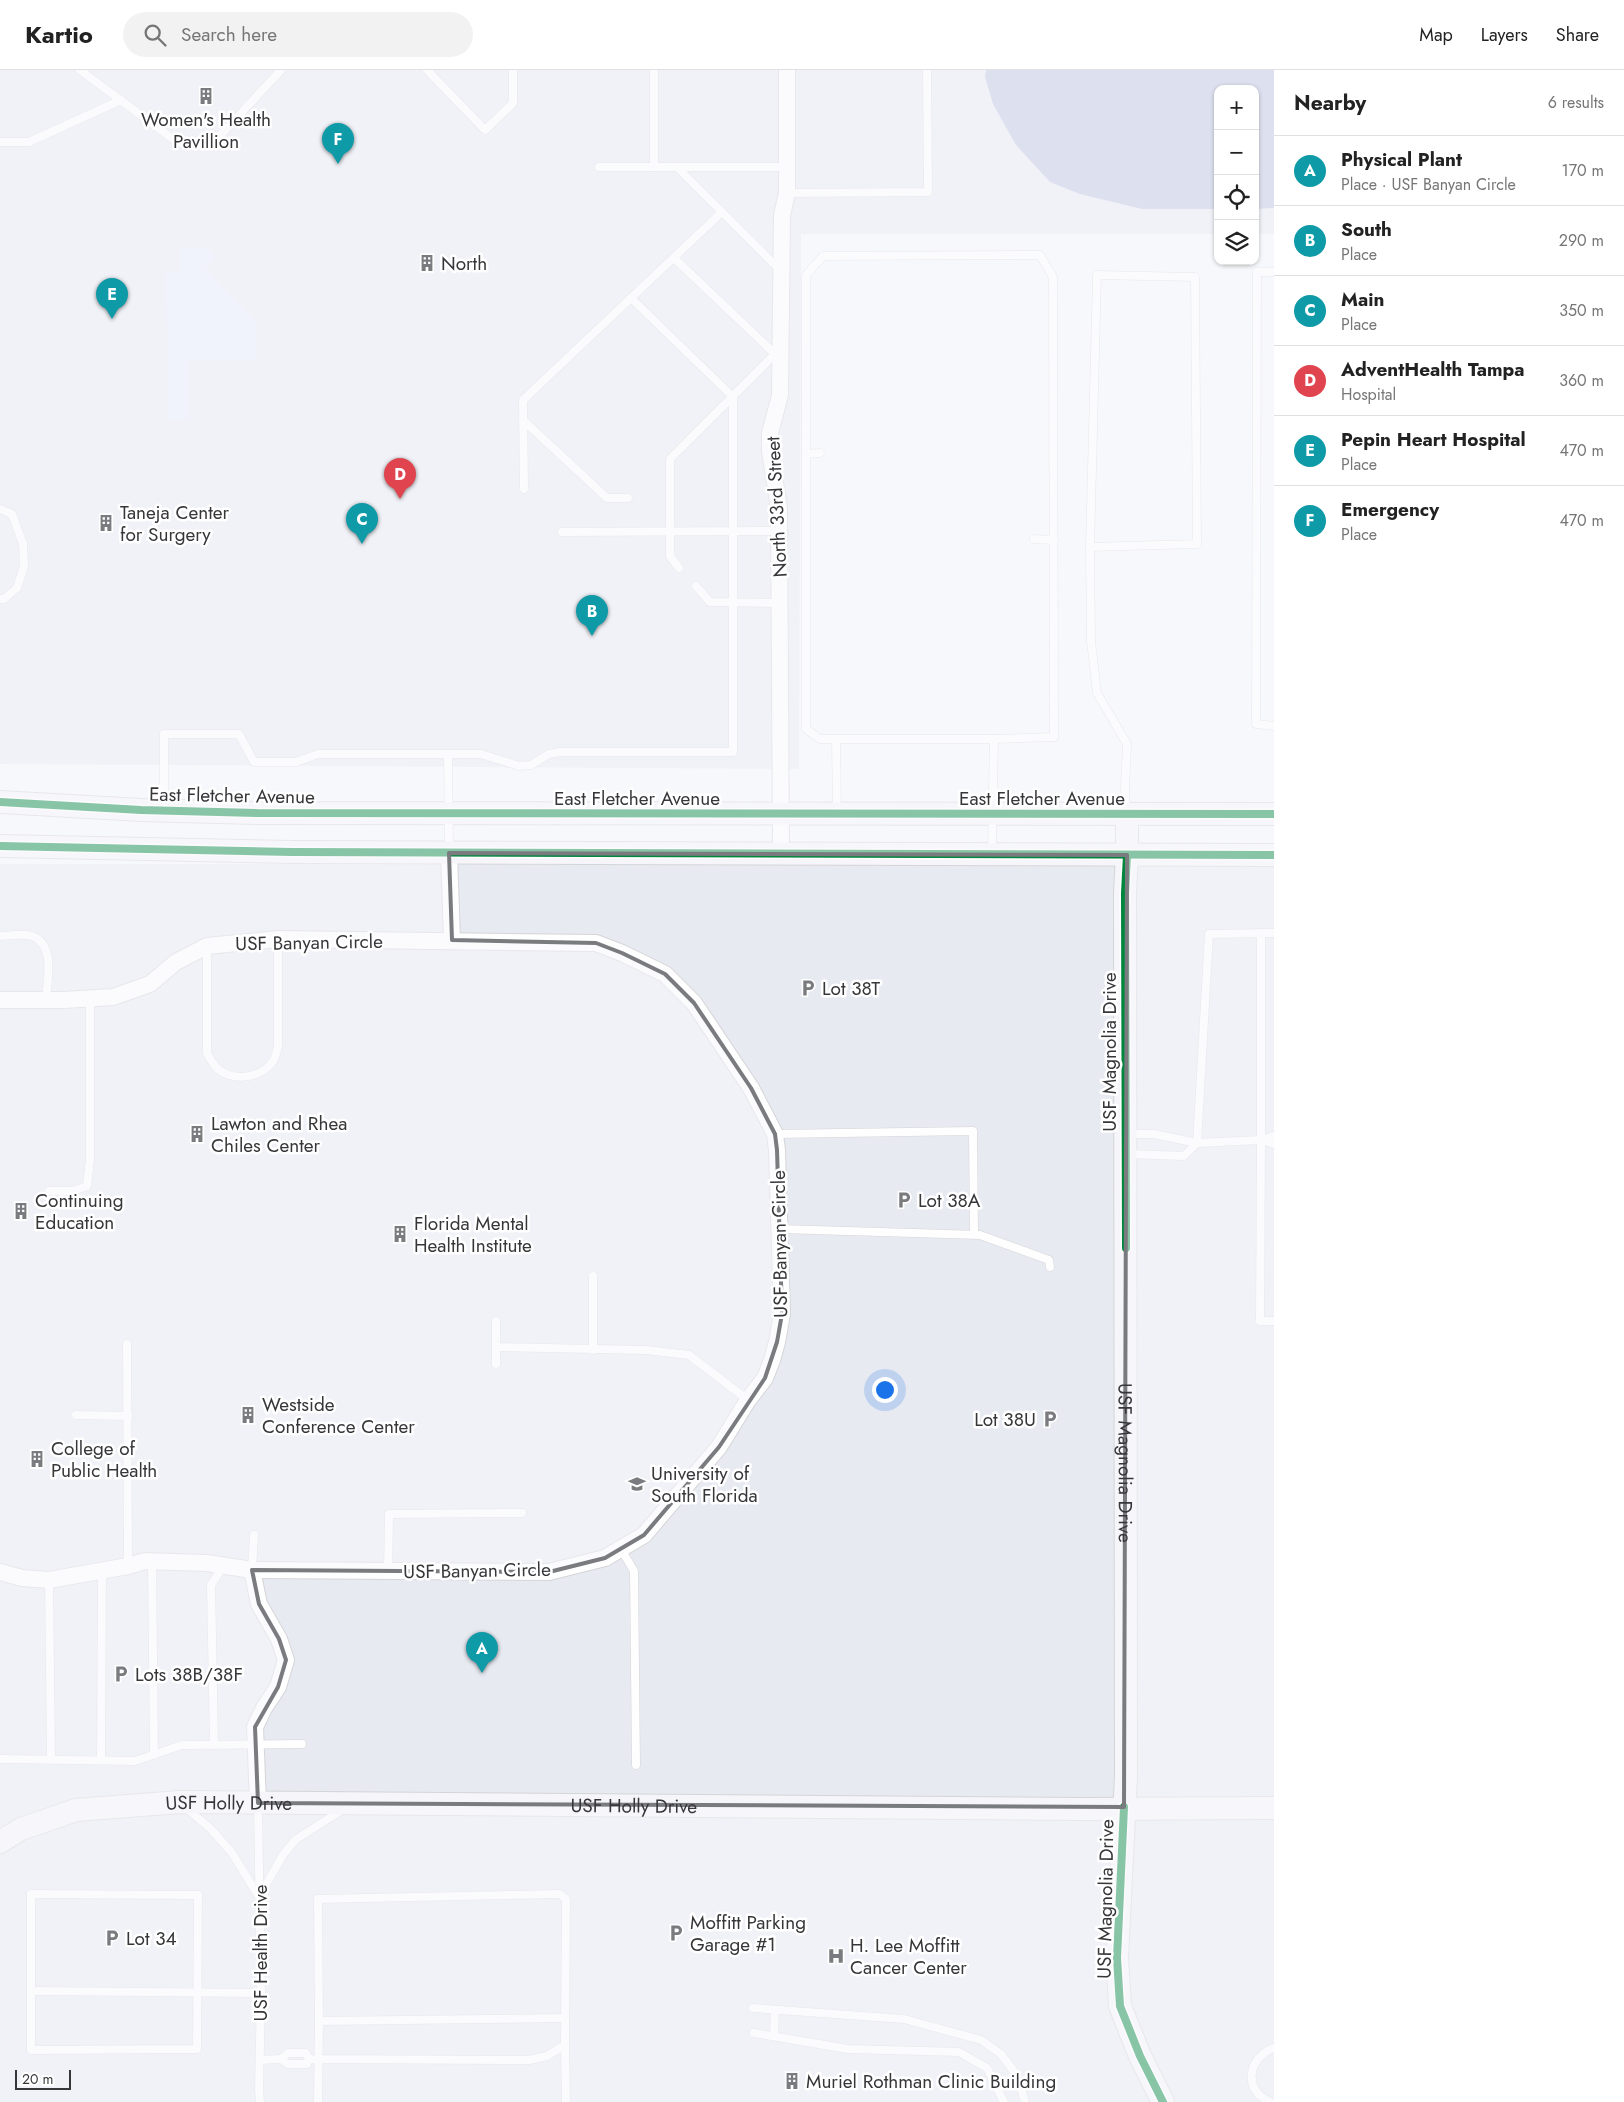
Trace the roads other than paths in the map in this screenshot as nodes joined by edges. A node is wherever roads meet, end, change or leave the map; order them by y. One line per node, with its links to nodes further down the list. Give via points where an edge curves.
1 (80, 70): 8 (lane)
2 (281, 70): 8 (lane, via 215,141 195,147 177,142)
3 (427, 70): 4 (lane, via 485,130 513,103)
4 (513, 70)
5 (654, 70): 11 (lane)
6 (787, 70): 13 (street, North 33rd Street)
7 (928, 70): 14 (lane, via 928,192)
8 (121, 100): 9 (lane, via 30,142)
9 (0, 142)
10 (599, 167): 11 (lane)
11 (654, 167): 12 (lane)
12 (678, 167): 13 (lane); 15 (lane)
13 (787, 167): 14 (street, North 33rd Street)
14 (787, 193): 17 (street, North 33rd Street, via 782,215)
15 (722, 212): 16 (lane); 17 (lane)
16 (674, 258): 19 (lane); 20 (lane)
17 (782, 272): 20 (street, North 33rd Street)
18 (1274, 272): 40 (lane, via 1257,272 1256,724)
19 (631, 298): 21 (lane); 22 (lane, via 523,400)
20 (778, 352): 21 (lane); 30 (street, North 33rd Street, via 780,395 770,433 770,451)
21 (732, 397): 28 (lane, via 670,460); 29 (lane)
22 (523, 420): 25 (lane); 26 (lane, via 607,498)
23 (820, 453): 24 (lane)
24 (806, 454): 33 (lane, via 806,276 823,256 1040,255 1054,277); 41 (lane, via 806,729 820,740)
25 (524, 489)
26 (628, 498)
27 (0, 509): 37 (lane, via 12,514 23,544 24,566 17,588)
28 (670, 531): 29 (lane); 31 (lane); 35 (lane, via 670,556)
29 (733, 531): 30 (lane); 38 (lane)
30 (780, 531): 39 (street, North 33rd Street)
31 (562, 532)
32 (1034, 539): 33 (lane)
33 (1054, 540): 42 (lane, via 1054,737)
34 (1090, 547): 34 (lane, via 1197,544 1195,277 1096,276); 50 (lane, via 1091,641 1096,693 1127,744)
35 (679, 568)
36 (696, 586): 38 (lane, via 710,602)
37 (0, 599)
38 (733, 602): 39 (lane); 43 (lane, via 733,752 560,752 519,766 481,754)
39 (780, 603): 47 (street, North 33rd Street)
40 (1274, 726)
41 (836, 739): 42 (lane); 48 (lane)
42 (994, 740): 49 (lane)
43 (448, 754): 45 (lane, via 318,754 296,762 254,762 239,734 164,734); 46 (lane)
44 (0, 802): 45 (street, East Fletcher Avenue)
45 (164, 810): 46 (street, East Fletcher Avenue)
46 (449, 814): 47 (street, East Fletcher Avenue); 53 (lane)
47 (781, 814): 48 (street, East Fletcher Avenue); 54 (street, North 33rd Street)
48 (837, 814): 49 (street, East Fletcher Avenue)
49 (993, 814): 50 (street, East Fletcher Avenue); 55 (lane)
50 (1127, 814): 51 (street, East Fletcher Avenue); 56 (street, USF Magnolia Drive)
51 (1274, 814)
52 (0, 846): 53 (street)
53 (449, 853): 54 (street); 62 (street)
54 (781, 853): 55 (street)
55 (992, 854): 56 (street)
56 (1127, 855): 57 (street); 71 (street, USF Magnolia Drive)
57 (1274, 855)
58 (1261, 933): 59 (lane); 69 (lane); 70 (lane, via 1209,934)
59 (1274, 933)
60 (0, 936): 66 (lane, via 31,936 44,944 47,953)
61 (278, 939): 62 (street, USF Banyan Circle); 63 (street, USF Banyan Circle); 63 (lane, via 278,1046 273,1060 264,1070 250,1077 230,1077 216,1067 207,1053)
62 (452, 940): 67 (street, USF Banyan Circle, via 596,943 665,974 694,1003 751,1088)
63 (207, 946): 64 (street, USF Banyan Circle, via 176,962 150,984 113,997)
64 (90, 999): 66 (street, USF Banyan Circle); 73 (lane, via 90,1160 87,1186 73,1191)
65 (0, 1000): 66 (street, USF Banyan Circle)
66 (46, 1000)
67 (775, 1134): 74 (street, USF Banyan Circle); 75 (lane, via 972,1131)
68 (1274, 1136): 69 (lane)
69 (1262, 1140): 70 (lane); 72 (lane); 79 (lane, via 1260,1321)
70 (1197, 1143): 71 (lane, via 1154,1134); 71 (lane, via 1184,1156)
71 (1126, 1144): 109 (street, USF Magnolia Drive)
72 (1274, 1144)
73 (49, 1191)
74 (780, 1229): 75 (lane); 84 (street, USF Banyan Circle, via 782,1314 777,1342 765,1378)
75 (974, 1234): 76 (lane, via 1049,1260)
76 (1050, 1267)
77 (593, 1276): 82 (lane)
78 (496, 1321): 81 (lane)
79 (1274, 1321)
80 (127, 1344): 86 (lane)
81 (496, 1347): 82 (lane); 83 (lane)
82 (593, 1350): 84 (lane, via 646,1350 689,1355)
83 (496, 1364)
84 (748, 1400): 89 (street, USF Banyan Circle, via 720,1447 689,1485 644,1534)
85 (76, 1415): 86 (lane)
86 (128, 1416): 91 (lane)
87 (522, 1513): 95 (lane, via 388,1514)
88 (254, 1535): 93 (lane)
89 (621, 1549): 95 (street, USF Banyan Circle, via 605,1558 549,1572); 105 (lane, via 634,1571)
90 (152, 1561): 91 (street, USF Banyan Circle); 92 (street, USF Banyan Circle); 101 (lane)
91 (128, 1566): 94 (street, USF Banyan Circle)
92 (223, 1566): 93 (street, USF Banyan Circle); 100 (lane, via 211,1585)
93 (252, 1570): 95 (street, USF Banyan Circle); 98 (street, via 259,1604 279,1639 286,1660 278,1687 255,1727)
94 (102, 1571): 97 (street, USF Banyan Circle); 104 (lane)
95 (388, 1571)
96 (0, 1572): 97 (street, USF Banyan Circle)
97 (49, 1580): 103 (lane)
98 (254, 1744): 99 (lane); 100 (lane); 107 (street)
99 (302, 1744)
100 (214, 1745): 101 (lane, via 182,1745)
101 (154, 1755): 104 (lane, via 135,1761)
102 (0, 1759): 103 (lane)
103 (51, 1759): 104 (lane)
104 (101, 1760)
105 (636, 1765)
106 (180, 1802): 107 (street, USF Holly Drive); 111 (street, USF Holly Drive, via 76,1810 21,1829); 112 (lane, via 232,1853)
107 (258, 1803): 108 (street, USF Holly Drive); 112 (lane, USF Health Drive)
108 (351, 1804): 109 (street, USF Holly Drive); 112 (lane, via 295,1840 282,1855)
109 (1124, 1807): 110 (street, USF Holly Drive); 131 (street, USF Magnolia Drive, via 1117,1958 1120,2006)
110 (1274, 1808)
111 (0, 1842)
112 (260, 1897): 115 (lane, USF Health Drive)
113 (31, 1991): 114 (lane); 114 (lane, via 31,2050 198,2049); 114 (lane, via 31,1894 198,1895)
114 (198, 1992): 115 (lane)
115 (261, 1993): 125 (lane, USF Health Drive)
116 (753, 2008): 117 (lane)
117 (774, 2010): 121 (lane); 130 (lane, via 904,2019 981,2040 1001,2054 1018,2077)
118 (565, 2018): 119 (lane); 119 (lane, via 566,1899 560,1894 318,1899); 122 (lane)
119 (319, 2022): 124 (lane)
120 (754, 2033): 121 (lane)
121 (774, 2036): 129 (lane, via 848,2049 959,2052 987,2068)
122 (565, 2045): 124 (lane, via 547,2056 529,2060); 128 (lane)
123 (1274, 2048): 132 (lane, via 1262,2053 1252,2069 1256,2090)
124 (319, 2059): 125 (lane, via 309,2059 306,2053 288,2053 282,2059); 127 (lane)
125 (260, 2060): 126 (lane, USF Health Drive)
126 (260, 2102)
127 (318, 2102)
128 (566, 2102)
129 (1004, 2102)
130 (1025, 2102)
131 (1163, 2102)
132 (1270, 2102)

